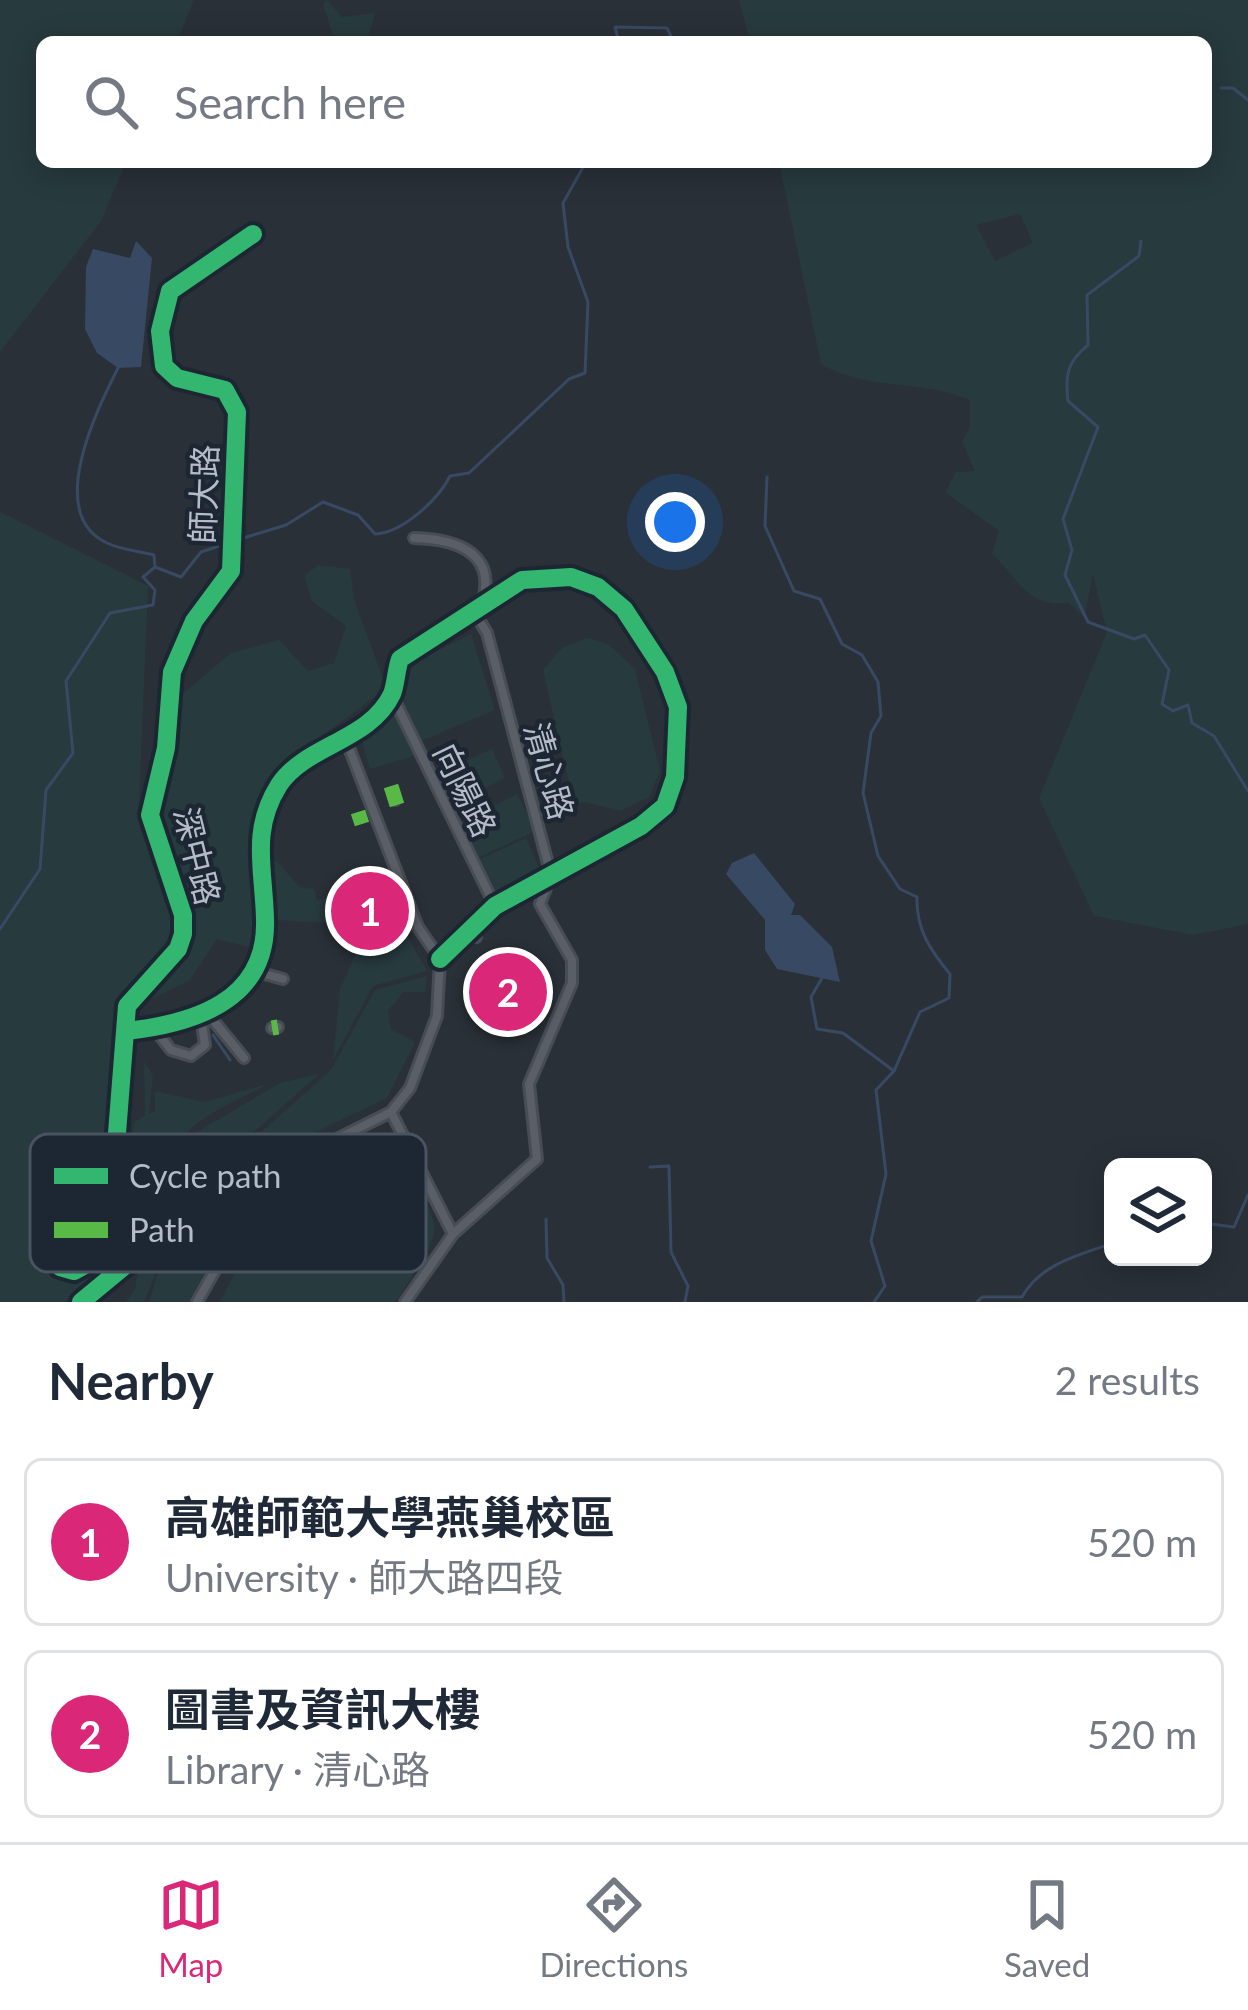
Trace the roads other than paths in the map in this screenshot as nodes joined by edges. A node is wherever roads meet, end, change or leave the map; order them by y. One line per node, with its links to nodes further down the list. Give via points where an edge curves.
1 (253, 234): 4 (street, 師大路, via 170,290 160,331 164,366 177,378 225,390 238,412 231,572 194,622)
2 (414, 538): 3 (street, 清心路, via 470,548 485,579)
3 (476, 615): 5 (street, via 400,658); 7 (street, 清心路); 7 (street, via 522,580 571,577 598,587 624,609 678,707 675,777 665,806)
4 (167, 688): 16 (street, 深中路, via 166,748 150,815 183,934 127,1006)
5 (392, 695): 6 (street); 8 (street, 向陽路)
6 (346, 740): 11 (street, via 418,927); 12 (street, via 302,760 276,789 257,841 266,921)
7 (551, 875): 8 (street); 23 (street, 清心路, via 540,904 566,943 572,983 529,1084 540,1150)
8 (495, 906): 9 (street)
9 (470, 925): 10 (street); 11 (street)
10 (476, 937)
11 (440, 958): 18 (street, via 433,1030)
12 (260, 971): 13 (street); 14 (street)
13 (283, 980)
14 (205, 1016): 15 (street); 15 (street, via 206,1045 191,1056 171,1050); 17 (street)
15 (153, 1027): 16 (street)
16 (127, 1030): 19 (street, 深中路)
17 (244, 1058)
18 (391, 1112): 20 (street); 21 (street)
19 (118, 1134)
20 (347, 1134)
21 (402, 1134)
22 (426, 1180): 23 (street)
23 (454, 1234): 28 (street, 清心路)
24 (118, 1272): 26 (street, 深中路)
25 (213, 1272): 27 (street)
26 (81, 1302)
27 (196, 1302)
28 (405, 1302)

